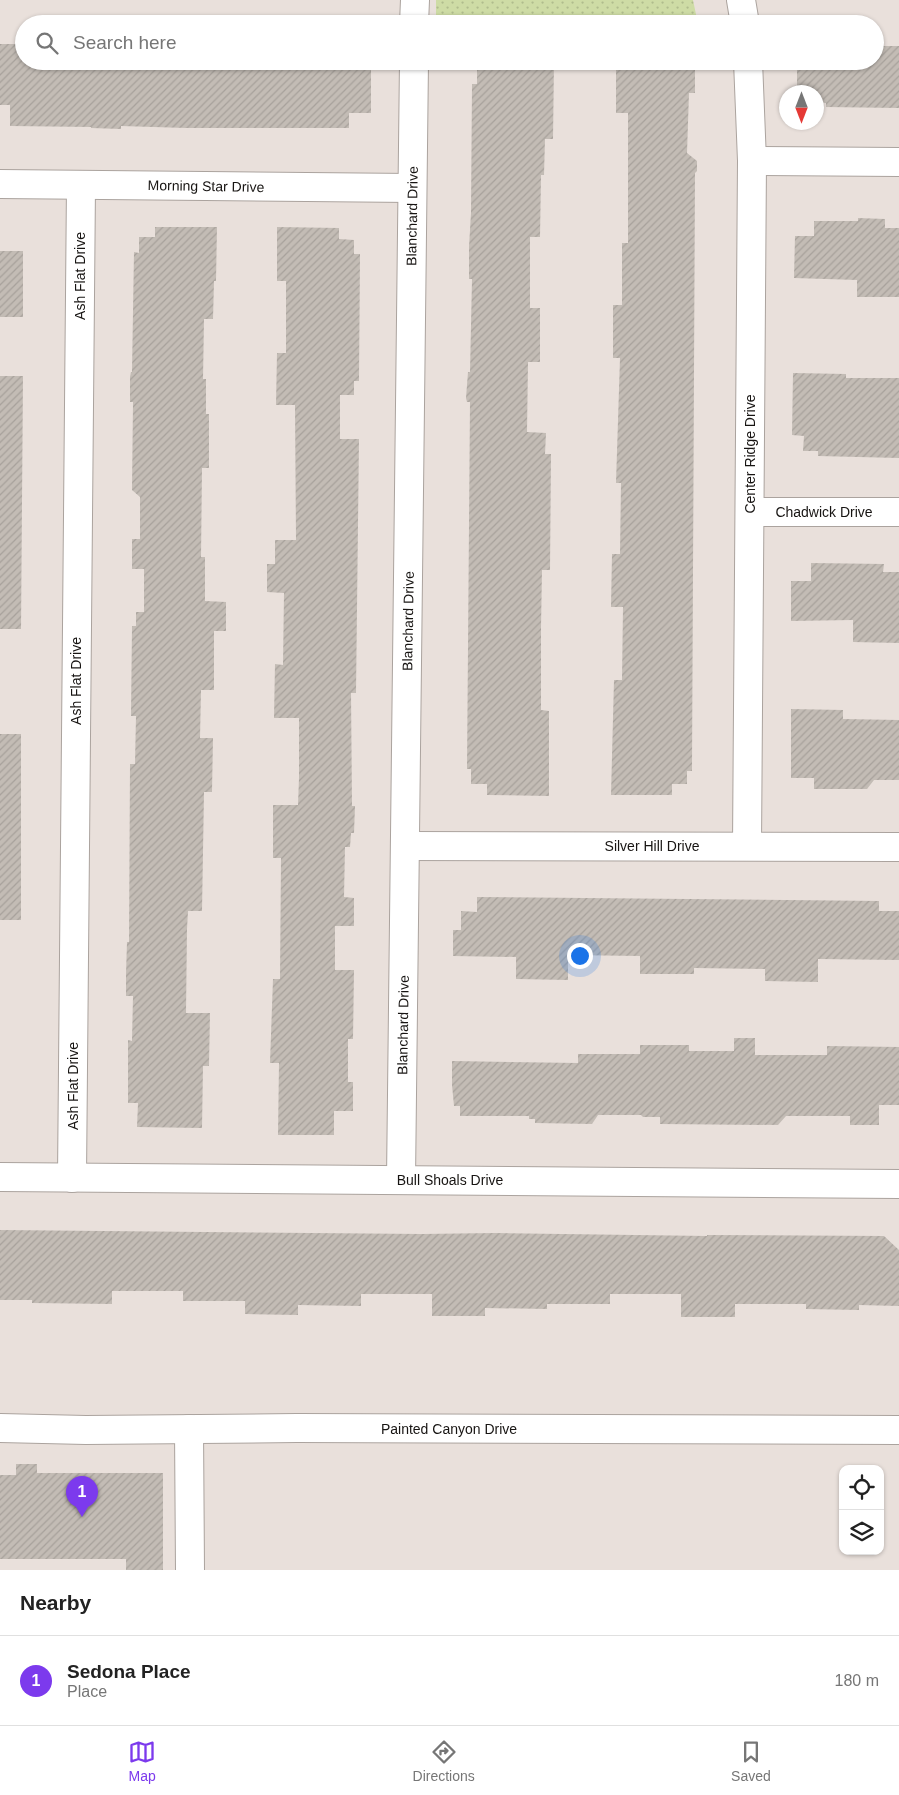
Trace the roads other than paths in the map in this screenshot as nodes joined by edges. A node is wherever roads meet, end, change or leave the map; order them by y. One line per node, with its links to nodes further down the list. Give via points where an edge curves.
1 (415, 0): 3 (street)
2 (741, 0): 4 (street)
3 (414, 15)
4 (744, 15)
5 (414, 70): 11 (street, Blanchard Drive)
6 (748, 70): 7 (street, Center Ridge Drive)
7 (752, 161): 8 (street); 12 (street, Center Ridge Drive)
8 (899, 162)
9 (0, 184): 10 (street, Morning Star Drive)
10 (81, 185): 11 (street, Morning Star Drive); 18 (street, Ash Flat Drive)
11 (412, 188): 14 (street, Blanchard Drive)
12 (750, 512): 13 (street, Chadwick Drive); 15 (street, Center Ridge Drive)
13 (899, 512)
14 (405, 846): 15 (street, Silver Hill Drive); 19 (street, Blanchard Drive)
15 (747, 846): 16 (street, Silver Hill Drive)
16 (899, 847)
17 (0, 1177): 18 (street, Bull Shoals Drive)
18 (72, 1178): 19 (street, Bull Shoals Drive)
19 (401, 1180): 20 (street, Bull Shoals Drive)
20 (899, 1184)
21 (0, 1428): 22 (street, Painted Canyon Drive)
22 (189, 1429): 23 (street, Painted Canyon Drive); 24 (street)
23 (899, 1430)
24 (190, 1570)

